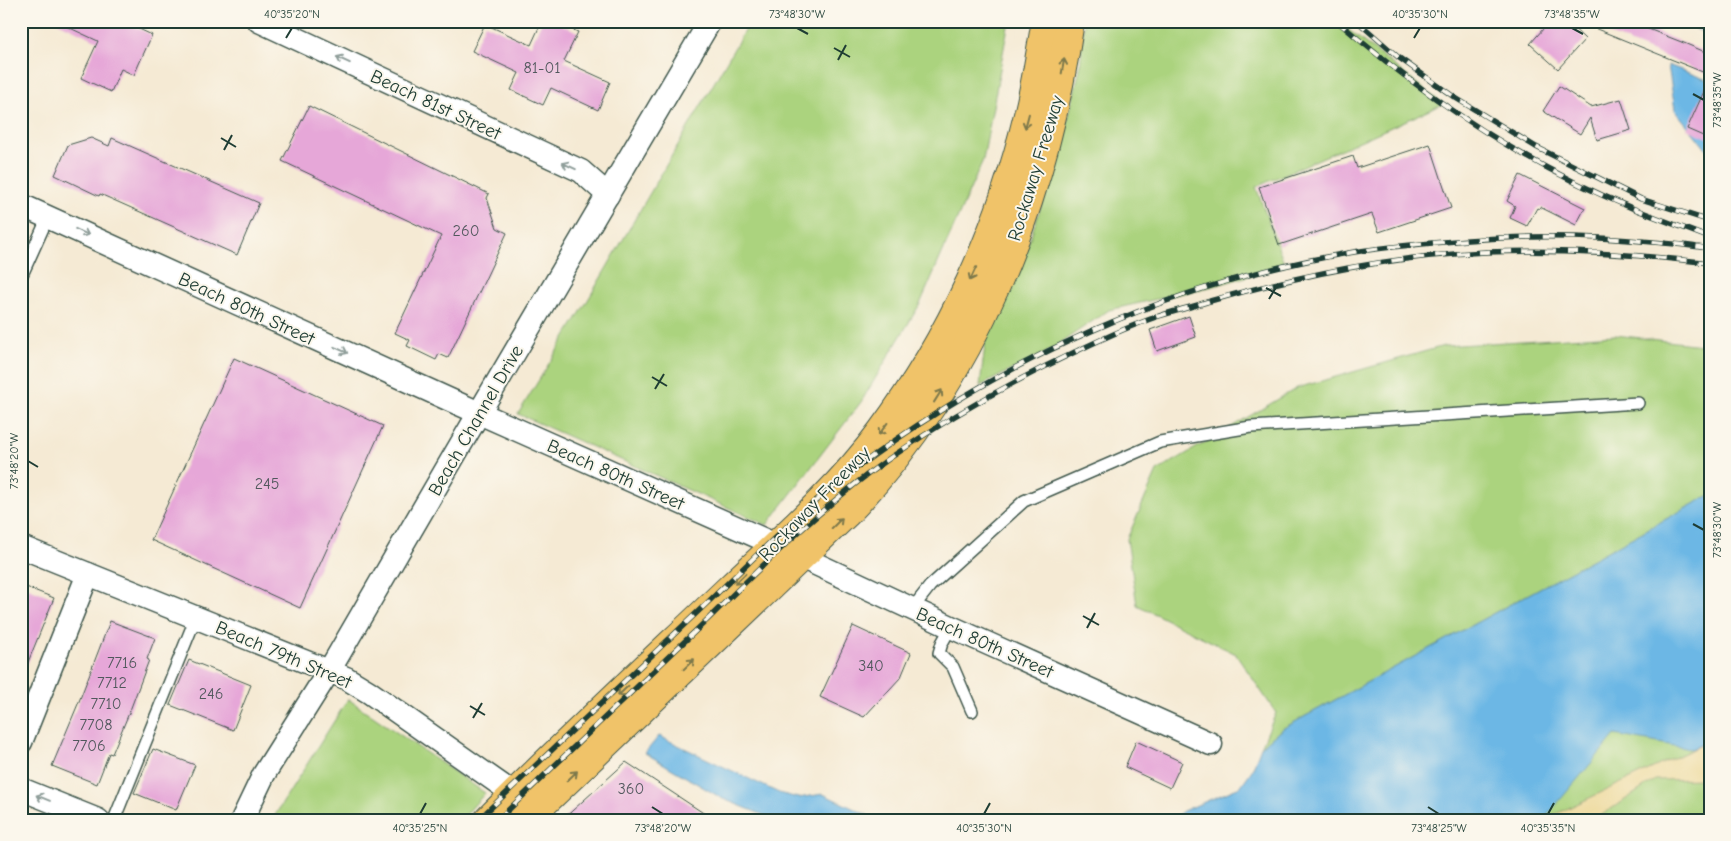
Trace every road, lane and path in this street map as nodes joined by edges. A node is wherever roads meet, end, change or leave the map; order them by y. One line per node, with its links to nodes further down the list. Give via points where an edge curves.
1 (259, 21): 5 (street, Beach 81st Street, one-way to 1, via 581,171)
2 (710, 21): 5 (street, Beach Channel Drive)
3 (1046, 21): 12 (main road, Rockaway Freeway, one-way to 12, via 1019,150 989,236 962,297 914,385 881,432 822,501)
4 (1070, 21): 12 (main road, Rockaway Freeway, one-way to 4, via 864,495 929,410 973,334 1011,247 1032,188 1056,101)
5 (608, 195): 10 (street, Beach Channel Drive)
6 (21, 204): 7 (street, Beach 80th Street)
7 (48, 216): 8 (lane); 10 (street, Beach 80th Street, one-way to 10)
8 (21, 277)
9 (1638, 403): 14 (lane, via 1251,427 1160,442 1024,501 930,586)
10 (479, 413): 12 (street, Beach 80th Street); 17 (street, Beach Channel Drive)
11 (21, 547): 13 (street, Beach 79th Street)
12 (788, 551): 14 (street, Beach 80th Street); 22 (main road, Rockaway Freeway)
13 (88, 574): 15 (street, Beach 79th Street); 19 (street)
14 (912, 609): 16 (street, Beach 80th Street)
15 (196, 617): 17 (street, Beach 79th Street); 24 (lane)
16 (951, 627): 18 (lane, via 939,653 953,666); 20 (street, Beach 80th Street)
17 (329, 671): 22 (street, Beach 79th Street, via 369,692); 25 (street, Beach Channel Drive, via 260,781)
18 (972, 711)
19 (21, 742)
20 (1211, 744)
21 (21, 789): 23 (street, one-way to 21)
22 (528, 807): 26 (main road, Rockaway Freeway)
23 (98, 820)
24 (114, 820)
25 (242, 820)
26 (488, 820)

